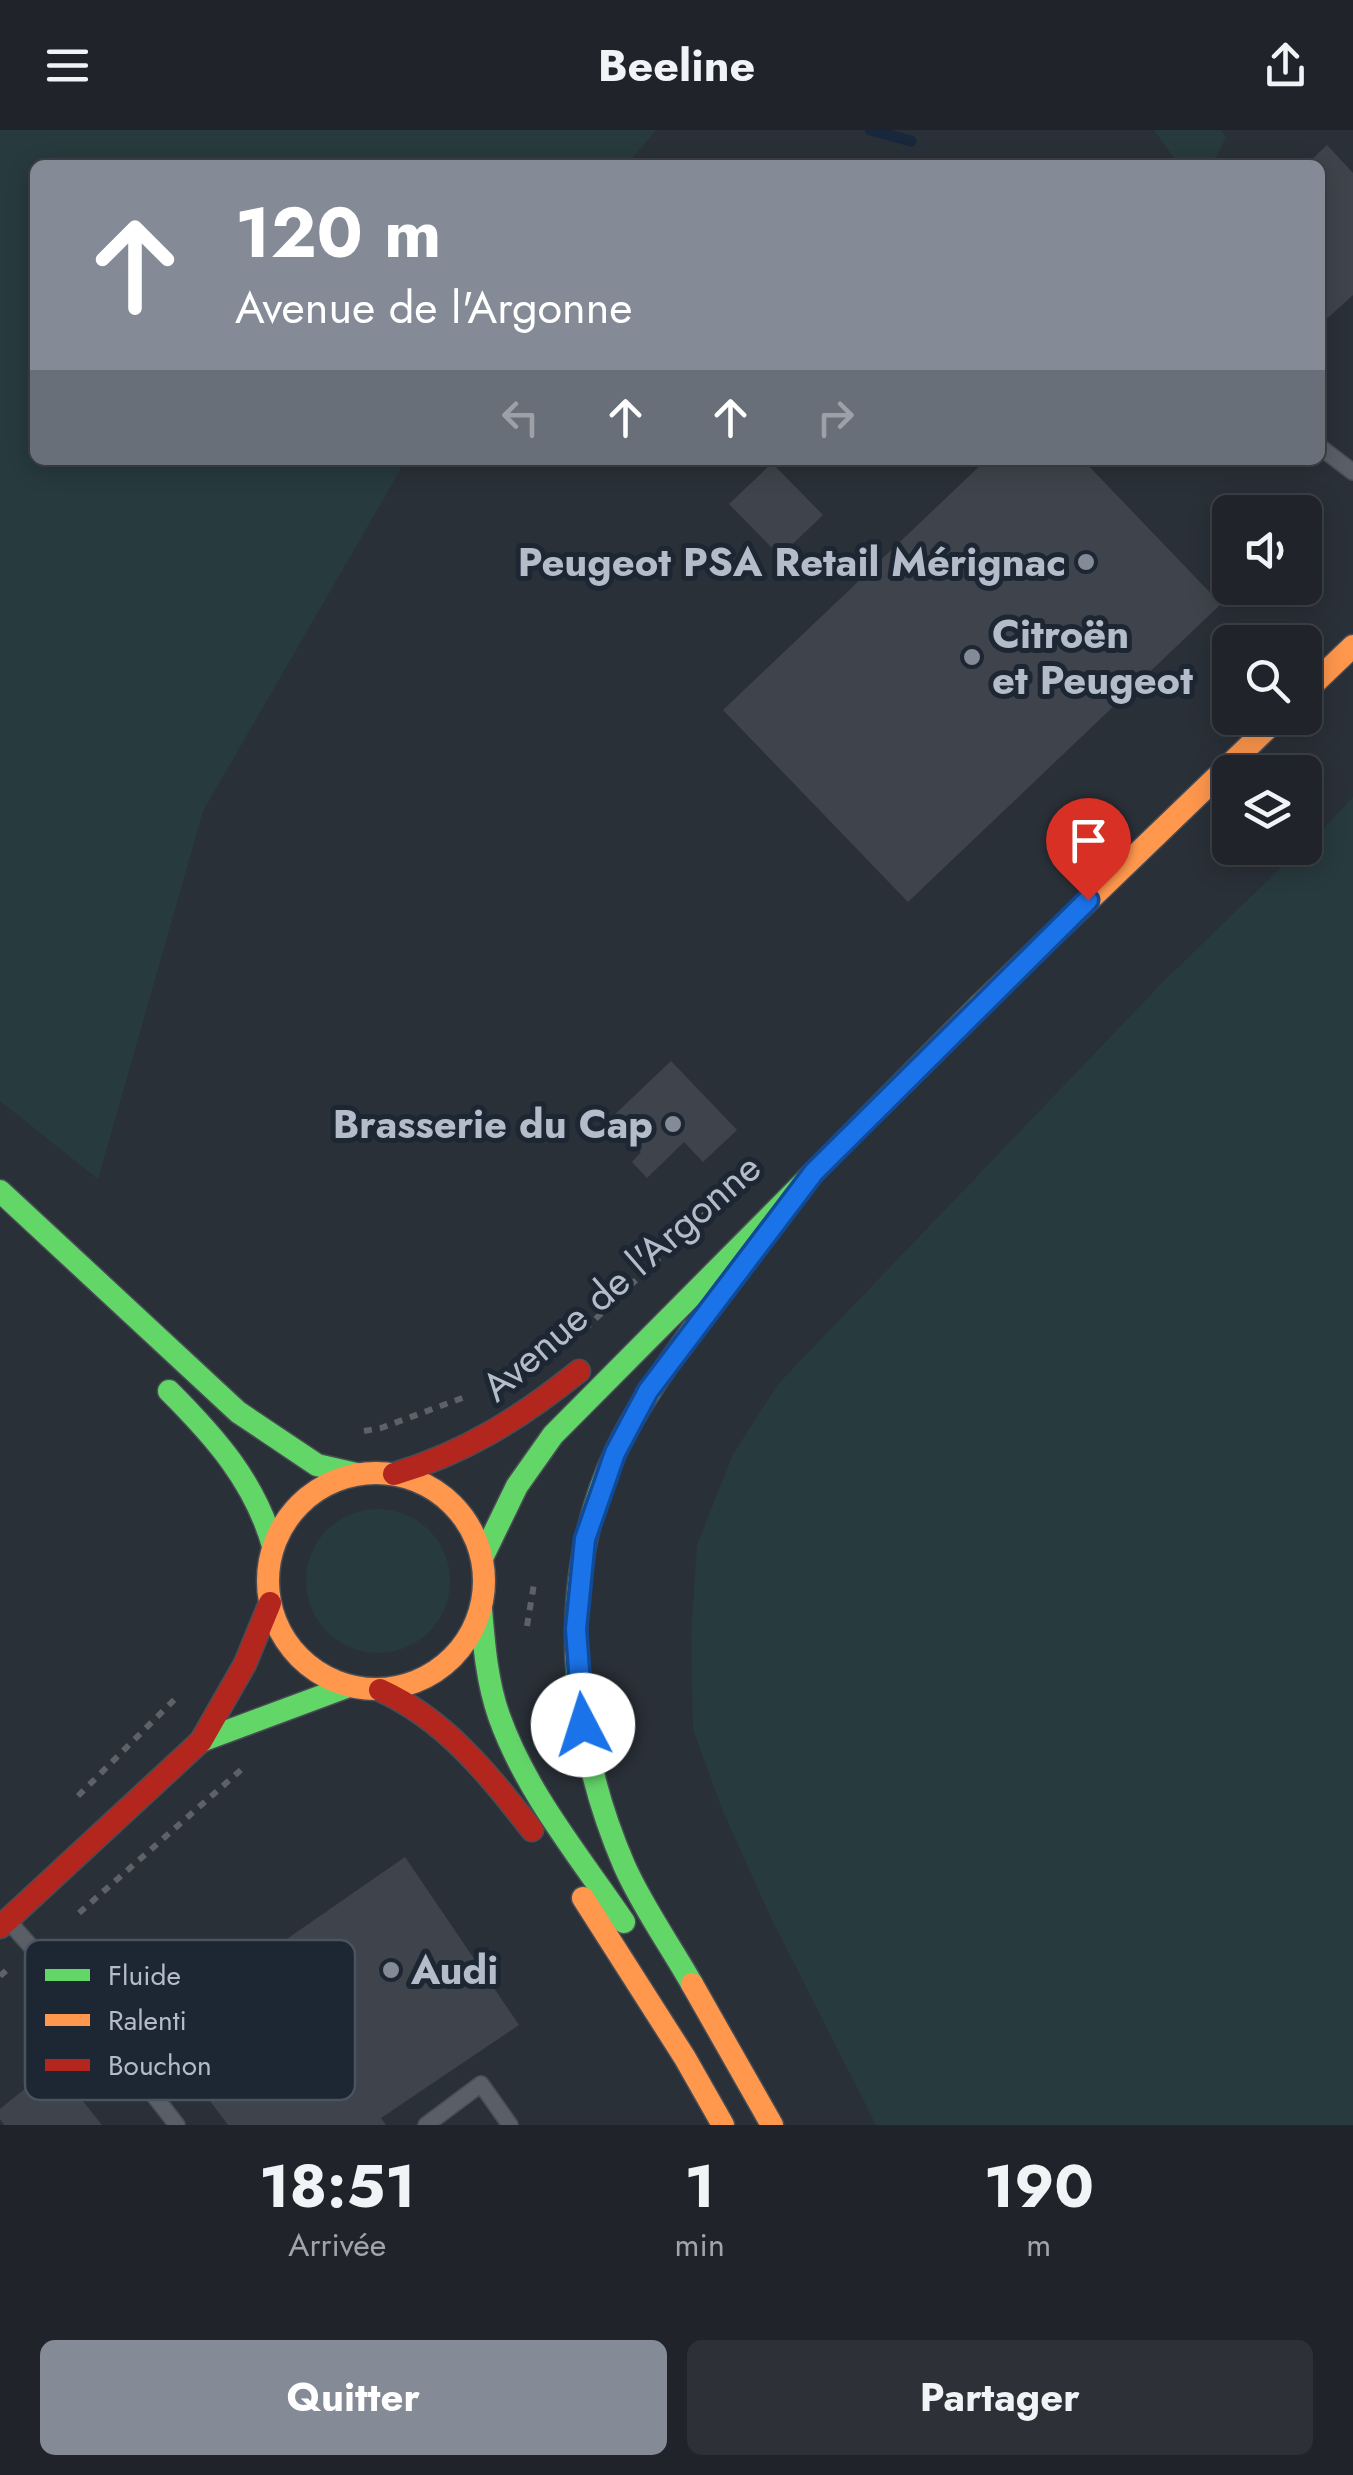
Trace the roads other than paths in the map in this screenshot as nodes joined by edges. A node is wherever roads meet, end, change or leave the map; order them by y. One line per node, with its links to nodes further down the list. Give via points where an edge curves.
1 (1325, 451): 2 (lane)
2 (1353, 472)
3 (1353, 646): 4 (main road)
4 (1322, 676)
5 (1260, 735): 6 (main road, Avenue de l'Argonne)
6 (879, 1107): 7 (main road, Avenue de l'Argonne); 9 (main road, Avenue de l'Argonne)
7 (814, 1172): 15 (main road, Avenue de l'Argonne, via 553,1435 516,1486); 29 (main road, via 648,1391 615,1453 585,1539 576,1629 592,1774 625,1867)
8 (0, 1191): 12 (main road, via 238,1412 317,1465)
9 (690, 1265)
10 (592, 1358): 13 (main road, Avenue de l'Argonne, via 477,1445)
11 (158, 1380): 14 (main road, via 251,1486)
12 (356, 1474): 13 (main road); 14 (main road, via 305,1499)
13 (394, 1474): 15 (main road, via 417,1480 455,1506)
14 (273, 1546): 16 (main road)
15 (482, 1558): 17 (main road)
16 (270, 1603): 18 (main road, via 297,1656); 20 (main road)
17 (481, 1609): 19 (main road, via 467,1641 444,1666 414,1683); 28 (main road, via 491,1690 512,1747)
18 (349, 1686): 19 (main road); 20 (main road)
19 (380, 1690): 24 (main road, via 425,1713 518,1812 593,1912)
20 (201, 1741): 21 (main road)
21 (4, 1924): 22 (lane)
22 (25, 1941)
23 (158, 2100): 25 (lane)
24 (721, 2123)
25 (177, 2125)
26 (426, 2125): 27 (lane, via 482,2084)
27 (510, 2125)
28 (753, 2125)
29 (772, 2125)

